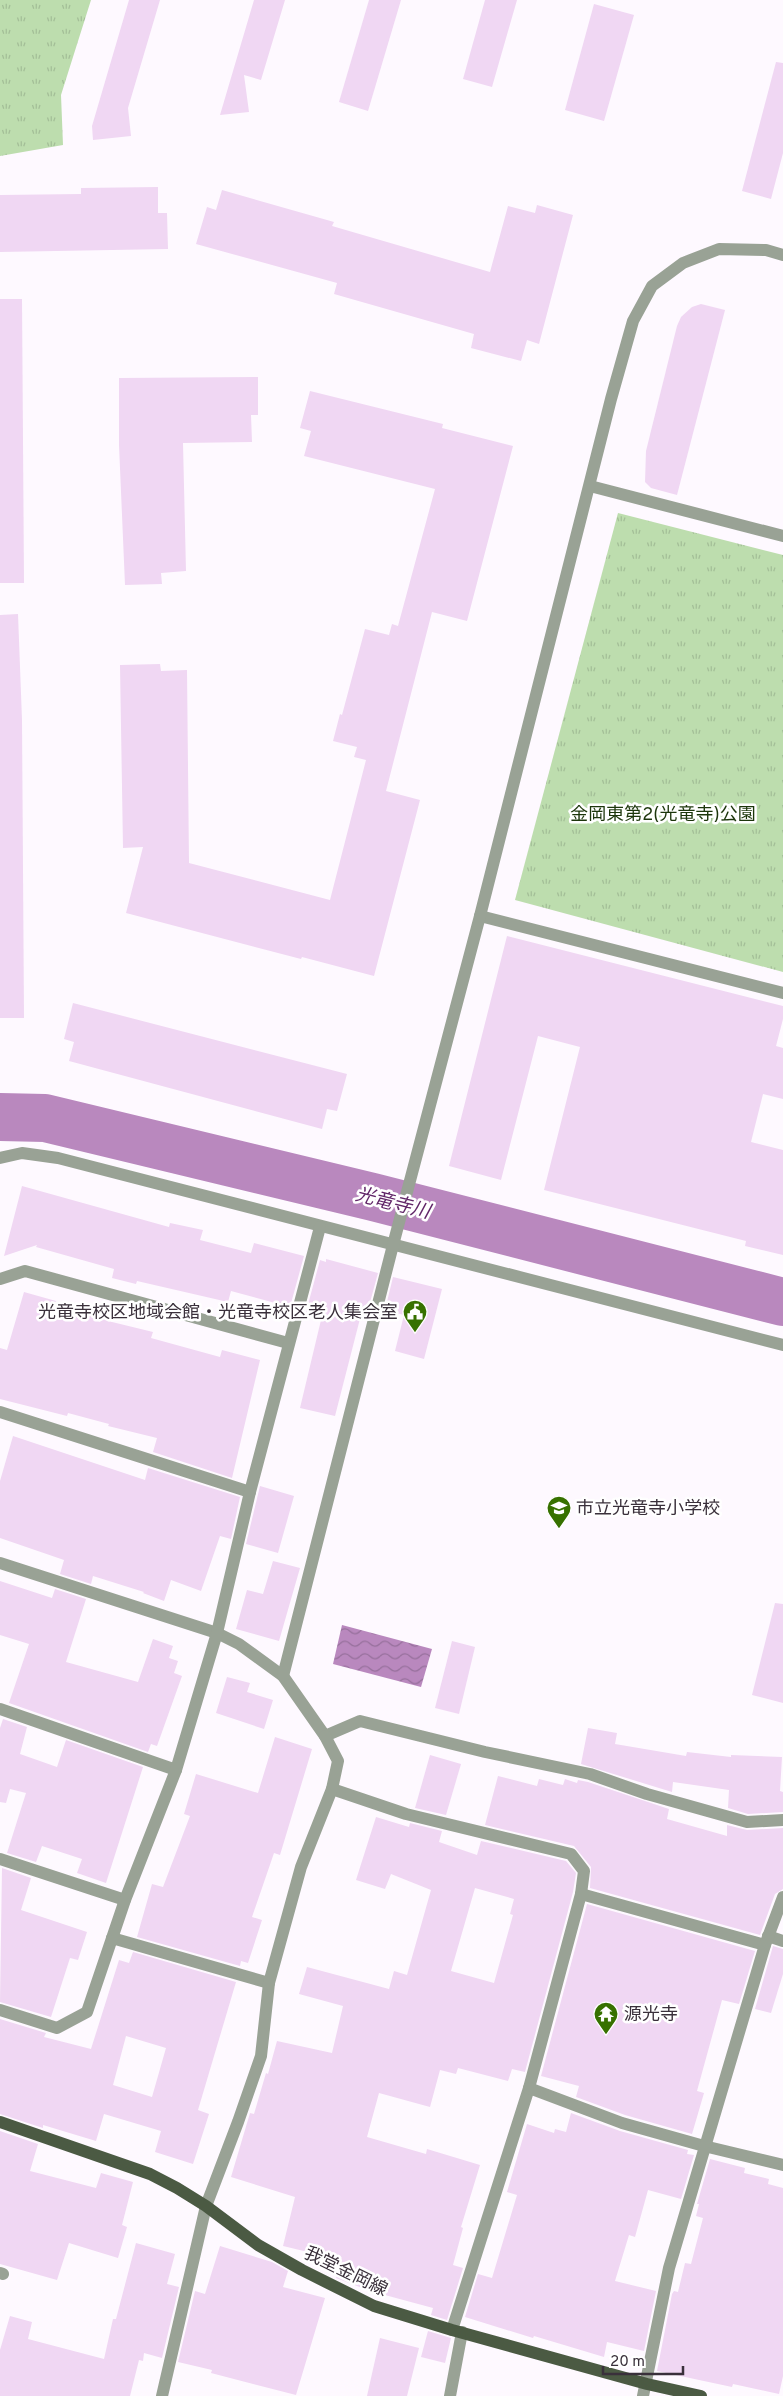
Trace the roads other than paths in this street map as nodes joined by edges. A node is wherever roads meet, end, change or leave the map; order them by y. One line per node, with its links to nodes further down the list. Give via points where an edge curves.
1 (783, 255): 2 (street, via 766,250 719,249 682,263 652,286 633,321)
2 (590, 486): 3 (street); 4 (street)
3 (783, 536)
4 (480, 916): 5 (street); 8 (street)
5 (783, 994)
6 (0, 1158): 7 (street, via 22,1153 58,1158)
7 (320, 1227): 8 (street); 10 (street)
8 (393, 1245): 11 (street); 16 (street)
9 (0, 1279): 10 (street, via 25,1271)
10 (288, 1343): 13 (street)
11 (783, 1345)
12 (0, 1412): 13 (street)
13 (250, 1492): 15 (street)
14 (0, 1562): 15 (street)
15 (218, 1633): 16 (street); 19 (street)
16 (283, 1676): 18 (street)
17 (0, 1709): 19 (street)
18 (326, 1736): 20 (street, via 338,1761); 21 (street, via 360,1721 590,1774 747,1822)
19 (176, 1770): 25 (street)
20 (332, 1789): 23 (street, via 406,1814 571,1854 584,1871); 29 (street, via 301,1867)
21 (783, 1820)
22 (0, 1859): 25 (street)
23 (581, 1894): 27 (street); 31 (street)
24 (783, 1898): 27 (street)
25 (125, 1900): 26 (street)
26 (112, 1938): 29 (street); 30 (street, via 87,2012 57,2028)
27 (766, 1940): 28 (street); 33 (street)
28 (783, 1941)
29 (269, 1983): 35 (street, via 261,2056)
30 (0, 2010)
31 (529, 2088): 33 (street, via 622,2123); 36 (street)
32 (0, 2122): 35 (main road, 我堂金岡線, via 150,2174)
33 (704, 2146): 34 (street); 37 (street, via 669,2268)
34 (783, 2165)
35 (206, 2206): 36 (main road, 我堂金岡線, via 258,2245 374,2306); 38 (street)
36 (457, 2331): 37 (main road, 我堂金岡線); 39 (street)
37 (645, 2390): 40 (main road, 我堂金岡線)
38 (162, 2396)
39 (450, 2396)
40 (701, 2396)

